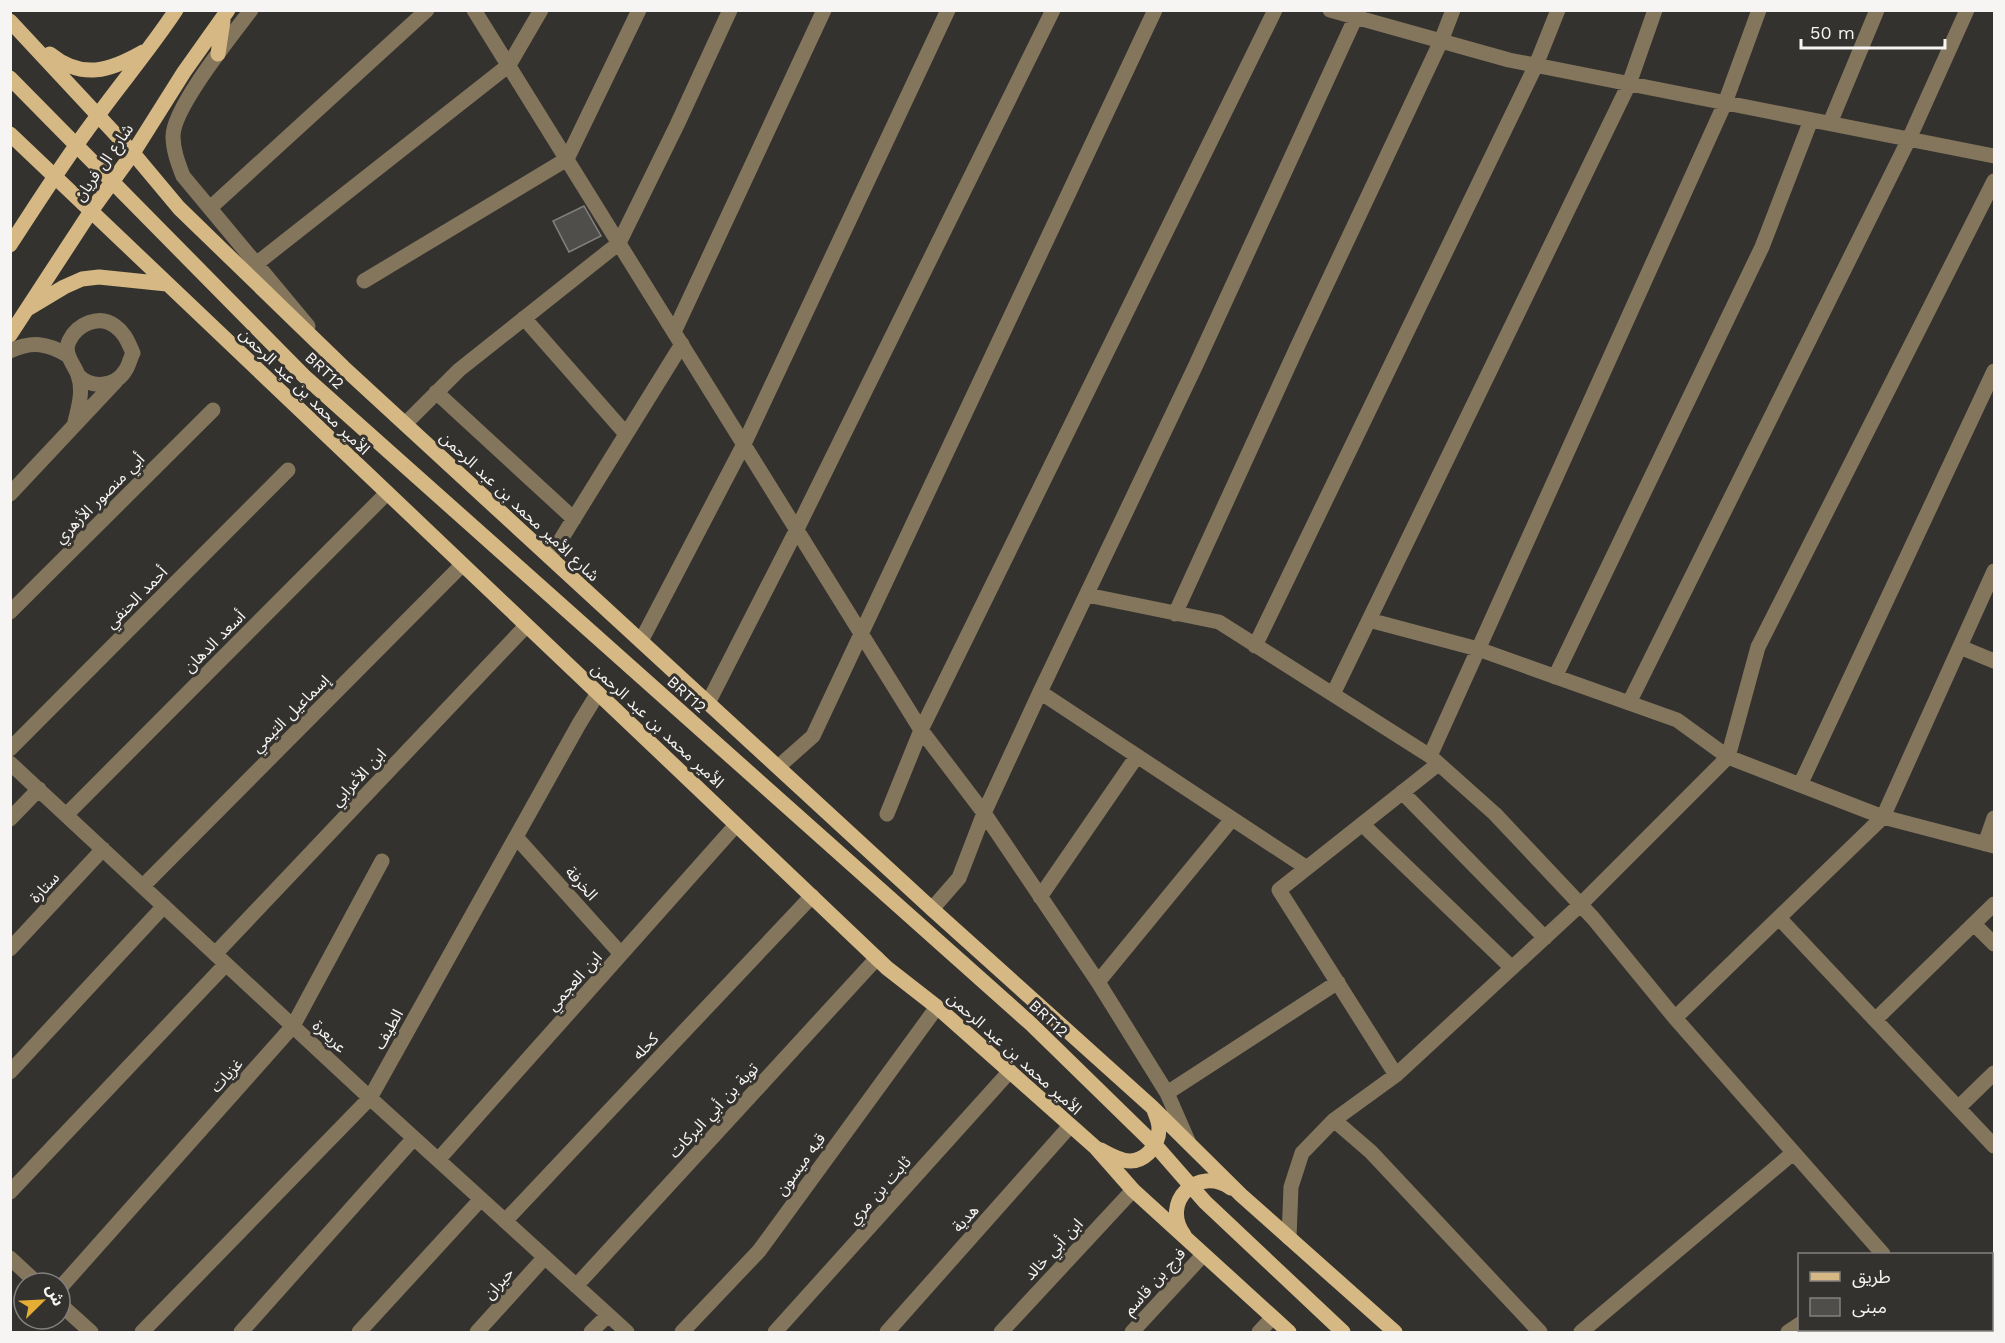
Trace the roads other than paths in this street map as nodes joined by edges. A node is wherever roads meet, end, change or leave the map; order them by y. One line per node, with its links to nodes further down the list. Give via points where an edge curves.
1 (176, 10): 25 (main road, شارع ال فريان)
2 (251, 10): 26 (street)
3 (427, 10): 44 (street)
4 (474, 10): 27 (street)
5 (541, 10): 27 (street)
6 (639, 10): 40 (street)
7 (730, 10): 46 (street)
8 (824, 10): 54 (street)
9 (948, 10): 66 (street)
10 (1053, 10): 71 (street)
11 (1155, 10): 80 (street)
12 (1275, 10): 92 (street)
13 (1330, 10): 21 (street)
14 (1453, 10): 24 (street)
15 (1558, 10): 28 (street)
16 (1655, 10): 30 (street)
17 (1760, 10): 31 (street)
18 (1878, 10): 34 (street)
19 (1967, 10): 36 (street)
20 (226, 14): 26 (main road); 39 (main road, شارع ال فريان)
21 (1358, 14): 24 (street); 75 (street)
22 (10, 21): 23 (main road)
23 (26, 35): 25 (main road, شارع ال فريان, via 63,65 84,70 102,71); 32 (main road, شارع الأمير محمد بن عبد الرحمن)
24 (1441, 41): 28 (street); 77 (street)
25 (151, 48): 32 (main road, شارع ال فريان)
26 (218, 54): 44 (street, via 178,114 173,134 183,176)
27 (508, 65): 40 (street); 48 (street)
28 (1536, 65): 30 (street); 82 (street)
29 (10, 78): 37 (main road, BRT12)
30 (1629, 84): 31 (street); 78 (street)
31 (1725, 103): 33 (street); 84 (street)
32 (98, 115): 37 (main road, شارع ال فريان); 39 (main road, شارع الأمير محمد بن عبد الرحمن)
33 (1811, 120): 34 (street); 86 (street, via 1762,247)
34 (1830, 123): 36 (street)
35 (10, 134): 41 (main road, الأمير محمد بن عبد الرحمن)
36 (1909, 139): 38 (street); 91 (street)
37 (76, 144): 41 (main road, شارع ال فريان); 42 (main road, BRT12)
38 (1993, 152)
39 (133, 153): 42 (main road, شارع ال فريان); 57 (main road, شارع الأمير محمد بن عبد الرحمن, via 180,208)
40 (567, 159): 46 (street); 49 (street)
41 (54, 175): 45 (main road, الأمير محمد بن عبد الرحمن); 47 (main road, شارع ال فريان)
42 (113, 181): 45 (main road, شارع ال فريان); 150 (main road, BRT12, via 304,376 1022,1017)
43 (1995, 181): 95 (street, via 1758,647)
44 (210, 208): 48 (street)
45 (91, 211): 50 (main road, الأمير محمد بن عبد الرحمن); 51 (main road, شارع ال فريان)
46 (619, 243): 52 (street); 54 (street)
47 (10, 245)
48 (256, 264): 57 (street)
49 (364, 281)
50 (167, 284): 51 (main road, via 82,279); 68 (main road, الأمير محمد بن عبد الرحمن)
51 (27, 309): 53 (main road, شارع ال فريان)
52 (524, 318): 61 (street); 65 (street)
53 (10, 335)
54 (678, 338): 65 (street); 66 (street)
55 (10, 351): 56 (street, via 36,343)
56 (68, 355): 59 (street); 60 (street, via 68,342 83,324 95,320 114,324 126,337 132,353)
57 (343, 367): 63 (main road, شارع الأمير محمد بن عبد الرحمن)
58 (1995, 371): 99 (street)
59 (78, 375): 60 (street, via 98,385); 64 (street, via 81,391)
60 (118, 379): 64 (street)
61 (436, 392): 63 (street); 70 (street)
62 (213, 410): 76 (street, أبي منصور الأزهري)
63 (405, 424): 72 (main road, شارع الأمير محمد بن عبد الرحمن)
64 (74, 426): 69 (street)
65 (626, 434): 70 (street)
66 (744, 444): 71 (street); 81 (street)
67 (288, 470): 93 (street, أحمد الحنفي)
68 (387, 493): 73 (main road, الأمير محمد بن عبد الرحمن); 104 (street, أسعد الدهان)
69 (10, 494)
70 (574, 519): 72 (street)
71 (797, 529): 80 (street); 90 (street)
72 (550, 557): 81 (main road, شارع الأمير محمد بن عبد الرحمن)
73 (462, 565): 79 (main road, الأمير محمد بن عبد الرحمن); 116 (street, إسماعيل التيمي)
74 (1995, 571): 83 (street)
75 (1087, 596): 77 (street); 87 (street)
76 (10, 612)
77 (1175, 614): 82 (street, via 1219,622)
78 (1369, 620): 84 (street); 89 (street)
79 (526, 626): 88 (main road, الأمير محمد بن عبد الرحمن); 130 (street, ابن الأعرابي)
80 (861, 632): 92 (street); 98 (street, via 813,736)
81 (641, 641): 90 (main road, شارع الأمير محمد بن عبد الرحمن)
82 (1256, 646): 89 (street)
83 (1960, 647): 85 (street); 105 (street)
84 (1478, 649): 86 (street); 96 (street)
85 (1995, 661)
86 (1555, 677): 91 (street)
87 (1040, 692): 94 (street); 102 (street)
88 (598, 693): 110 (main road, الأمير محمد بن عبد الرحمن); 111 (street, الطيف)
89 (1333, 694): 96 (street)
90 (708, 703): 98 (main road, شارع الأمير محمد بن عبد الرحمن)
91 (1629, 703): 95 (street, via 1677,720)
92 (921, 730): 102 (street); 103 (street)
93 (10, 749)
94 (1137, 756): 108 (street); 118 (street)
95 (1728, 757): 99 (street); 120 (street)
96 (1434, 760): 101 (street); 120 (street, via 1495,814)
97 (10, 763): 100 (street, عريعرة)
98 (778, 767): 122 (main road, شارع الأمير محمد بن عبد الرحمن)
99 (1800, 785): 105 (street)
100 (39, 789): 104 (street, عريعرة); 107 (street)
101 (1402, 792): 109 (street); 125 (street)
102 (984, 813): 118 (street); 122 (street, via 959,878)
103 (887, 814)
104 (66, 815): 113 (street, عريعرة)
105 (1883, 817): 112 (street); 123 (street)
106 (1995, 818): 112 (street)
107 (10, 819)
108 (1232, 819): 115 (street); 132 (street)
109 (1362, 824): 115 (street); 131 (street)
110 (736, 825): 117 (main road, الأمير محمد بن عبد الرحمن); 128 (street, ابن العجمي)
111 (516, 837): 128 (street, الخرفة); 143 (street, الطيف)
112 (1990, 845)
113 (103, 849): 116 (street, عريعرة); 127 (street, ستارة)
114 (382, 861): 137 (street, غزيات)
115 (1306, 868): 133 (street, via 1279,890)
116 (143, 886): 121 (street, عريعرة)
117 (812, 896): 129 (main road, الأمير محمد بن عبد الرحمن); 160 (street, كحله)
118 (1040, 897): 132 (street)
119 (1995, 904): 124 (street)
120 (1580, 905): 125 (street); 135 (street)
121 (164, 906): 130 (street, عريعرة); 139 (street)
122 (932, 909): 144 (main road)
123 (1779, 918): 135 (street); 136 (street)
124 (1974, 924): 126 (street); 136 (street)
125 (1545, 938): 131 (street)
126 (1995, 944)
127 (10, 949)
128 (621, 954): 154 (street, ابن العجمي)
129 (878, 958): 134 (main road, الأمير محمد بن عبد الرحمن); 168 (street, توبة بن أبي البركات)
130 (221, 959): 137 (street, عريعرة); 157 (street, ابن الأعرابي)
131 (1512, 968): 141 (street)
132 (1098, 982): 142 (street)
133 (1338, 982): 141 (street); 142 (street)
134 (936, 1007): 138 (main road, الأمير محمد بن عبد الرحمن); 179 (street, قبه ميسون, via 759,1251)
135 (1675, 1018): 153 (street)
136 (1875, 1020): 145 (street)
137 (293, 1026): 143 (street, عريعرة); 167 (street, غزيات)
138 (1010, 1071): 147 (main road, الأمير محمد بن عبد الرحمن); 180 (street, ثابت بن مري)
139 (10, 1072)
140 (1995, 1073): 145 (street)
141 (1396, 1075): 146 (street)
142 (1167, 1093): 149 (street)
143 (370, 1098): 148 (street, عريعرة); 173 (street, الطيف)
144 (1152, 1107): 149 (main road); 150 (main road, via 1160,1127)
145 (1958, 1108): 151 (street)
146 (1334, 1120): 161 (street, via 1302,1153 1292,1187); 188 (street, via 1371,1152)
147 (1070, 1126): 152 (main road, الأمير محمد بن عبد الرحمن); 181 (street, هدية)
148 (414, 1138): 154 (street, عريعرة); 174 (street)
149 (1188, 1141): 158 (main road)
150 (1156, 1146): 152 (main road, via 1132,1161); 155 (main road, BRT12)
151 (1995, 1146)
152 (1096, 1148): 156 (main road, الأمير محمد بن عبد الرحمن)
153 (1793, 1153): 163 (street); 189 (street)
154 (438, 1160): 159 (street, عريعرة)
155 (1191, 1187): 158 (main road, via 1200,1181 1217,1181); 162 (main road, via 1180,1199 1176,1216 1182,1233); 186 (main road, BRT12)
156 (1132, 1190): 162 (main road, الأمير محمد بن عبد الرحمن); 182 (street, ابن أبي خالد)
157 (10, 1192)
158 (1241, 1195): 161 (main road)
159 (481, 1199): 160 (street, عريعرة); 175 (street)
160 (505, 1221): 164 (street, عريعرة)
161 (1289, 1238): 187 (main road)
162 (1199, 1251): 171 (main road, الأمير محمد بن عبد الرحمن); 183 (street, فرج بن قاسم)
163 (1881, 1253)
164 (545, 1257): 168 (street, عريعرة); 176 (street, حيران)
165 (10, 1258): 166 (street)
166 (24, 1271)
167 (72, 1275)
168 (576, 1286): 169 (street, عريعرة)
169 (608, 1314): 177 (street); 178 (street, عريعرة)
170 (72, 1315): 172 (street)
171 (1272, 1318): 184 (street); 185 (main road, الأمير محمد بن عبد الرحمن)
172 (91, 1332)
173 (142, 1332)
174 (241, 1332)
175 (359, 1332)
176 (477, 1332)
177 (591, 1332)
178 (627, 1332)
179 (682, 1332)
180 (775, 1332)
181 (887, 1332)
182 (1001, 1332)
183 (1132, 1332)
184 (1259, 1332)
185 (1289, 1332)
186 (1343, 1332)
187 (1395, 1332)
188 (1540, 1332)
189 (1581, 1332)

